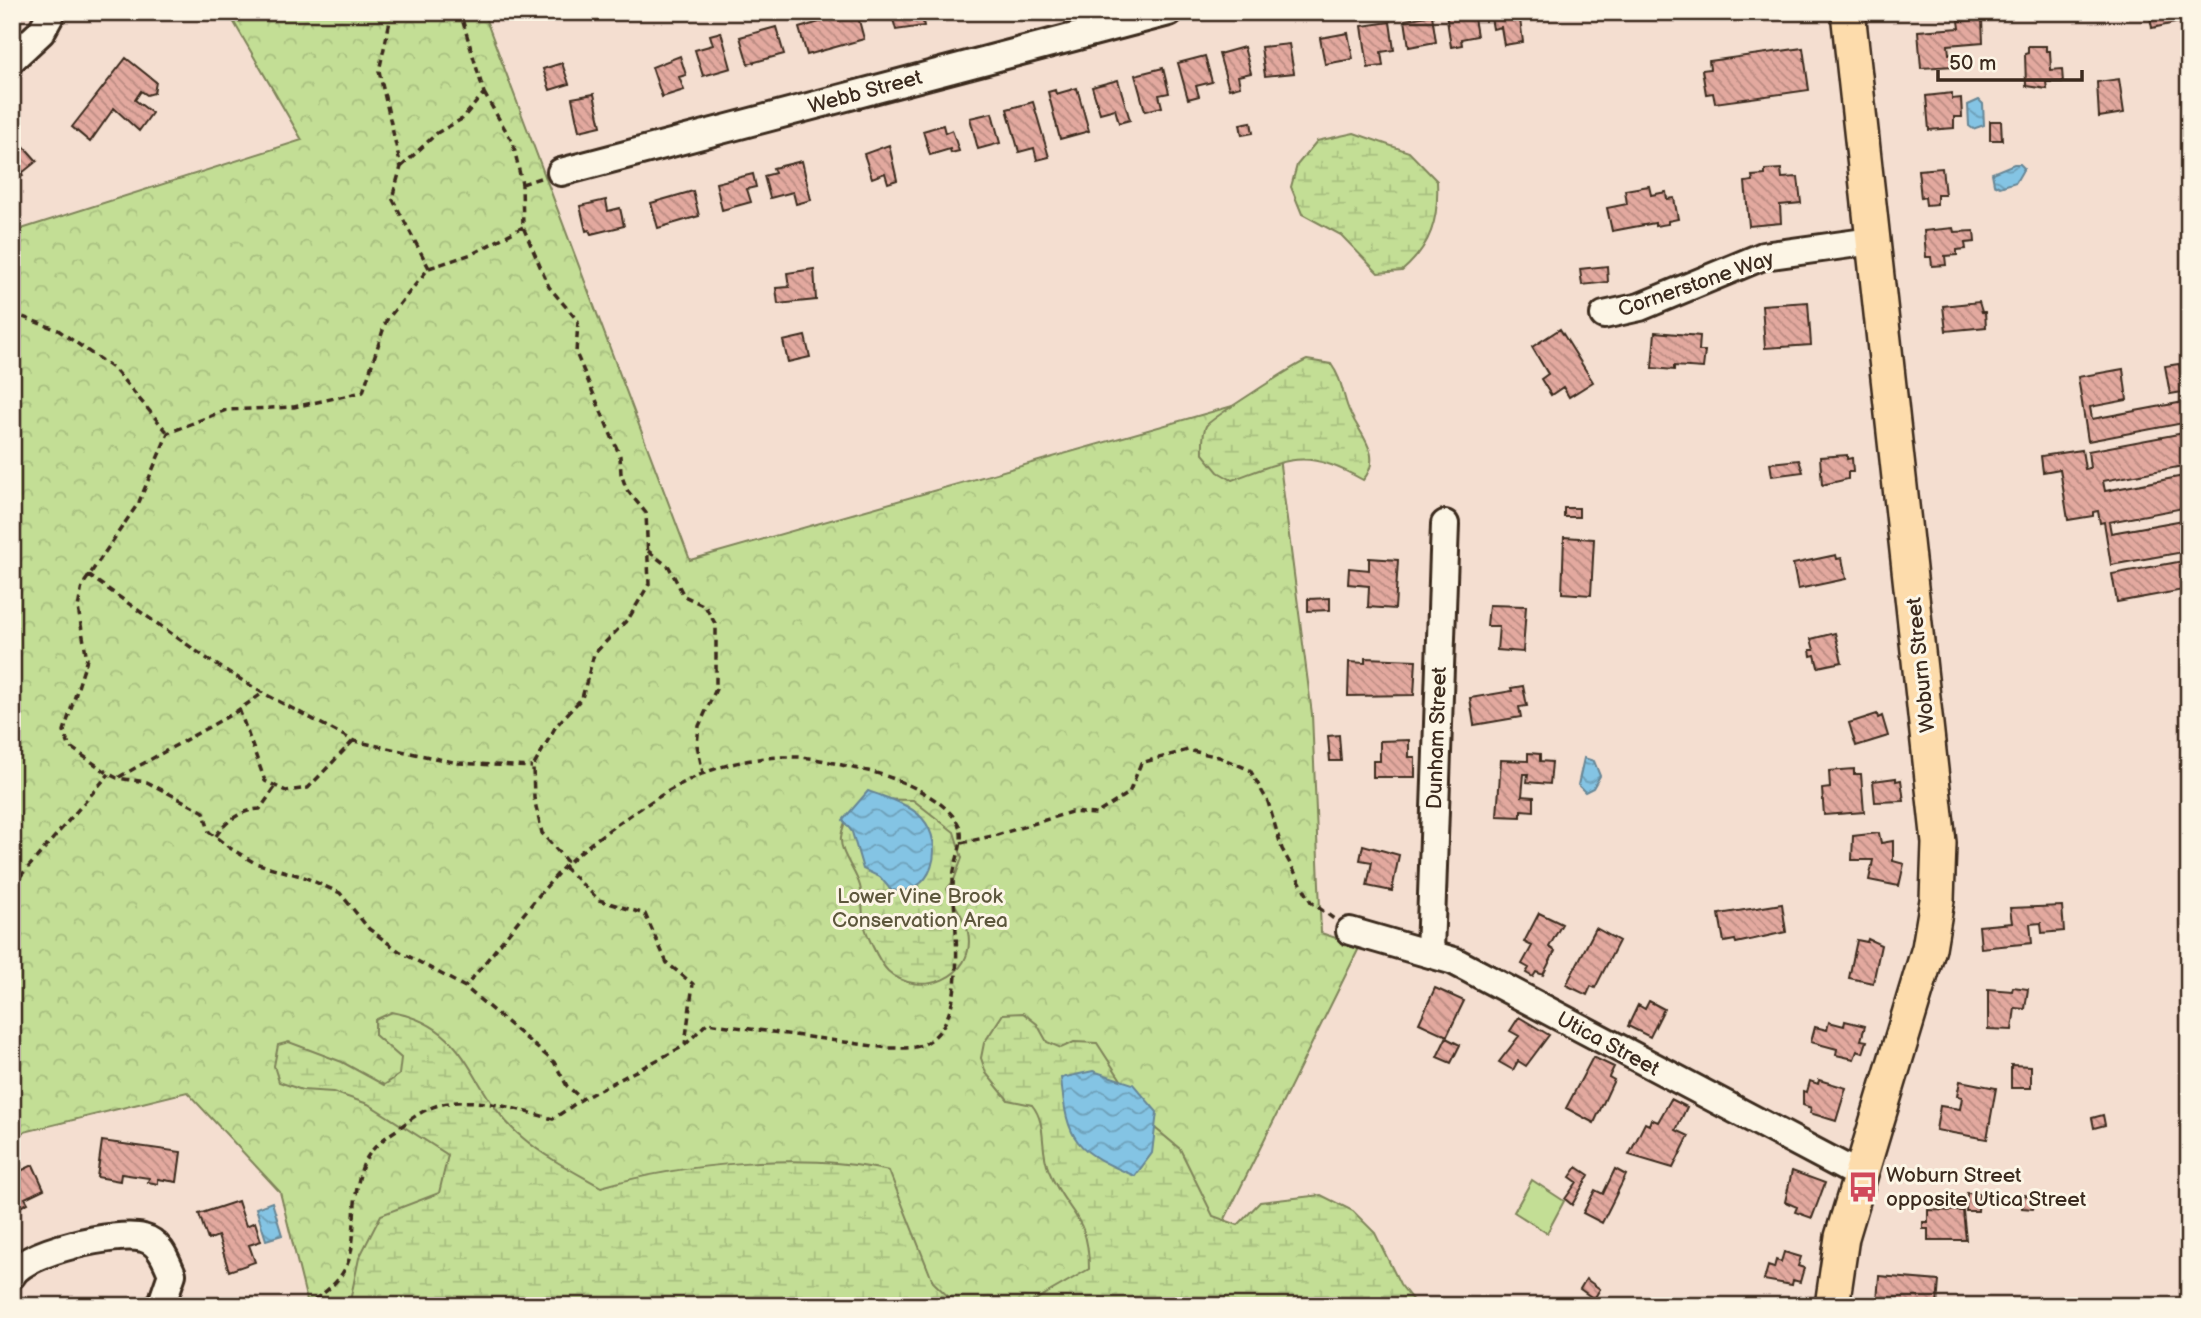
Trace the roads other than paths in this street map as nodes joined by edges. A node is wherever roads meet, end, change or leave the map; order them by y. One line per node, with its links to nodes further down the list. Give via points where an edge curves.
1 (52, 12): 5 (street, via 41,32)
2 (1169, 12): 4 (street, Webb Street)
3 (1848, 12): 7 (main road, Woburn Street)
4 (1120, 19): 6 (street, Webb Street)
5 (12, 59)
6 (561, 172)
7 (1872, 241): 8 (street, Cornerstone Way, via 1763,256 1640,307); 12 (main road, Woburn Street, via 1939,843 1937,900 1923,975)
8 (1604, 315)
9 (1445, 524): 11 (street, Dunham Street)
10 (1350, 930): 11 (street, Utica Street)
11 (1430, 952): 12 (street, Utica Street)
12 (1859, 1175): 15 (main road, Woburn Street, via 1837,1258)
13 (12, 1275): 14 (street, via 39,1255 124,1236 145,1238 162,1251 172,1274)
14 (159, 1306)
15 (1832, 1306)

